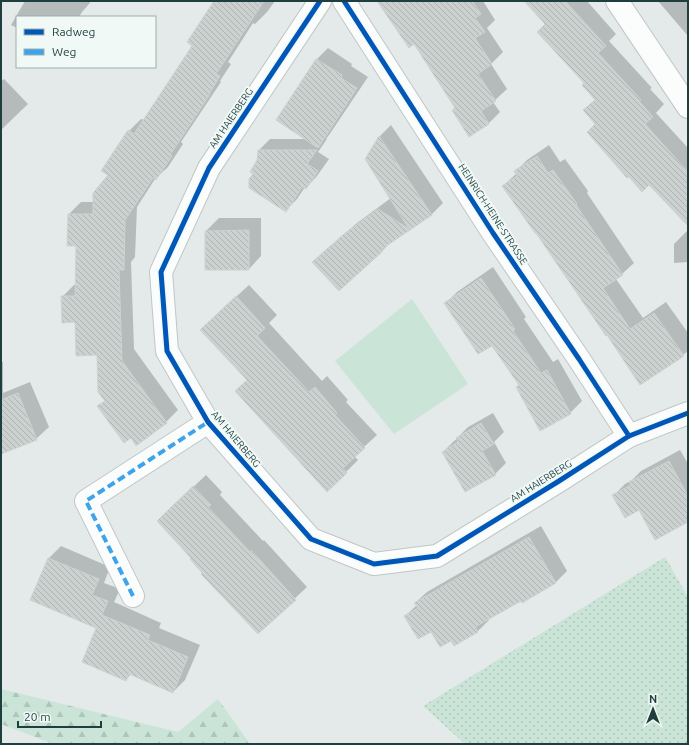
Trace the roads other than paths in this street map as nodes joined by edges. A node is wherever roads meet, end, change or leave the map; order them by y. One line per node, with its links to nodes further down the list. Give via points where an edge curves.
1 (320, 1): 6 (street, AM HAIERBERG, via 209,168 161,272 167,351)
2 (344, 1): 7 (street, HEINRICH-HEINE-STRASSE)
3 (618, 1): 4 (street)
4 (688, 107)
5 (688, 413): 7 (street, AM HAIERBERG)
6 (208, 422): 7 (street, AM HAIERBERG, via 310,539 374,564 437,556); 8 (street, AM HAIERBERG, via 86,501)
7 (629, 436)
8 (133, 596)

